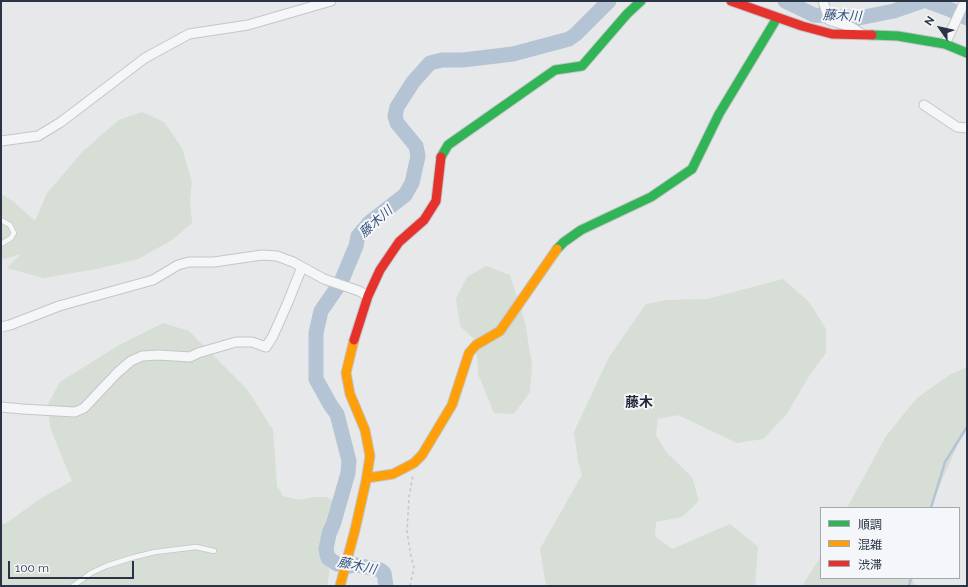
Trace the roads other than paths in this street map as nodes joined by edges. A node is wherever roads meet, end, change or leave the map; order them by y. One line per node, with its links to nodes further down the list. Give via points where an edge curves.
1 (331, 1): 12 (street, via 248,25 189,34 141,61 62,122 38,136)
2 (641, 1): 16 (street, via 582,66 555,70 448,144 441,156 436,201 424,220 399,242 380,270)
3 (732, 1): 6 (street)
4 (823, 1): 7 (street, via 830,20 851,27)
5 (965, 6): 8 (street)
6 (777, 18): 7 (street, via 832,34); 19 (street, via 719,114 692,169 651,197 581,230 564,242 554,252 500,331 476,345 469,353 448,415 422,455 411,466 393,474)
7 (863, 35): 8 (street, via 898,36)
8 (945, 44): 9 (street)
9 (967, 53)
10 (924, 105): 11 (street, via 957,127)
11 (967, 128)
12 (1, 141)
13 (1, 220): 14 (lane, via 10,225 14,234)
14 (1, 244)
15 (302, 267): 16 (street, via 324,279); 17 (street, via 277,256 262,255 214,262 189,262 178,265 153,280 59,306 10,326); 18 (street, via 266,347 252,342 236,342 190,357 142,356 118,372 84,408 75,412)
16 (368, 296): 19 (street, via 346,373 350,394 368,442 370,456)
17 (1, 327)
18 (1, 407)
19 (367, 478): 22 (street)
20 (214, 551): 21 (lane, via 196,547 155,552 101,568)
21 (73, 586)
22 (340, 586)

